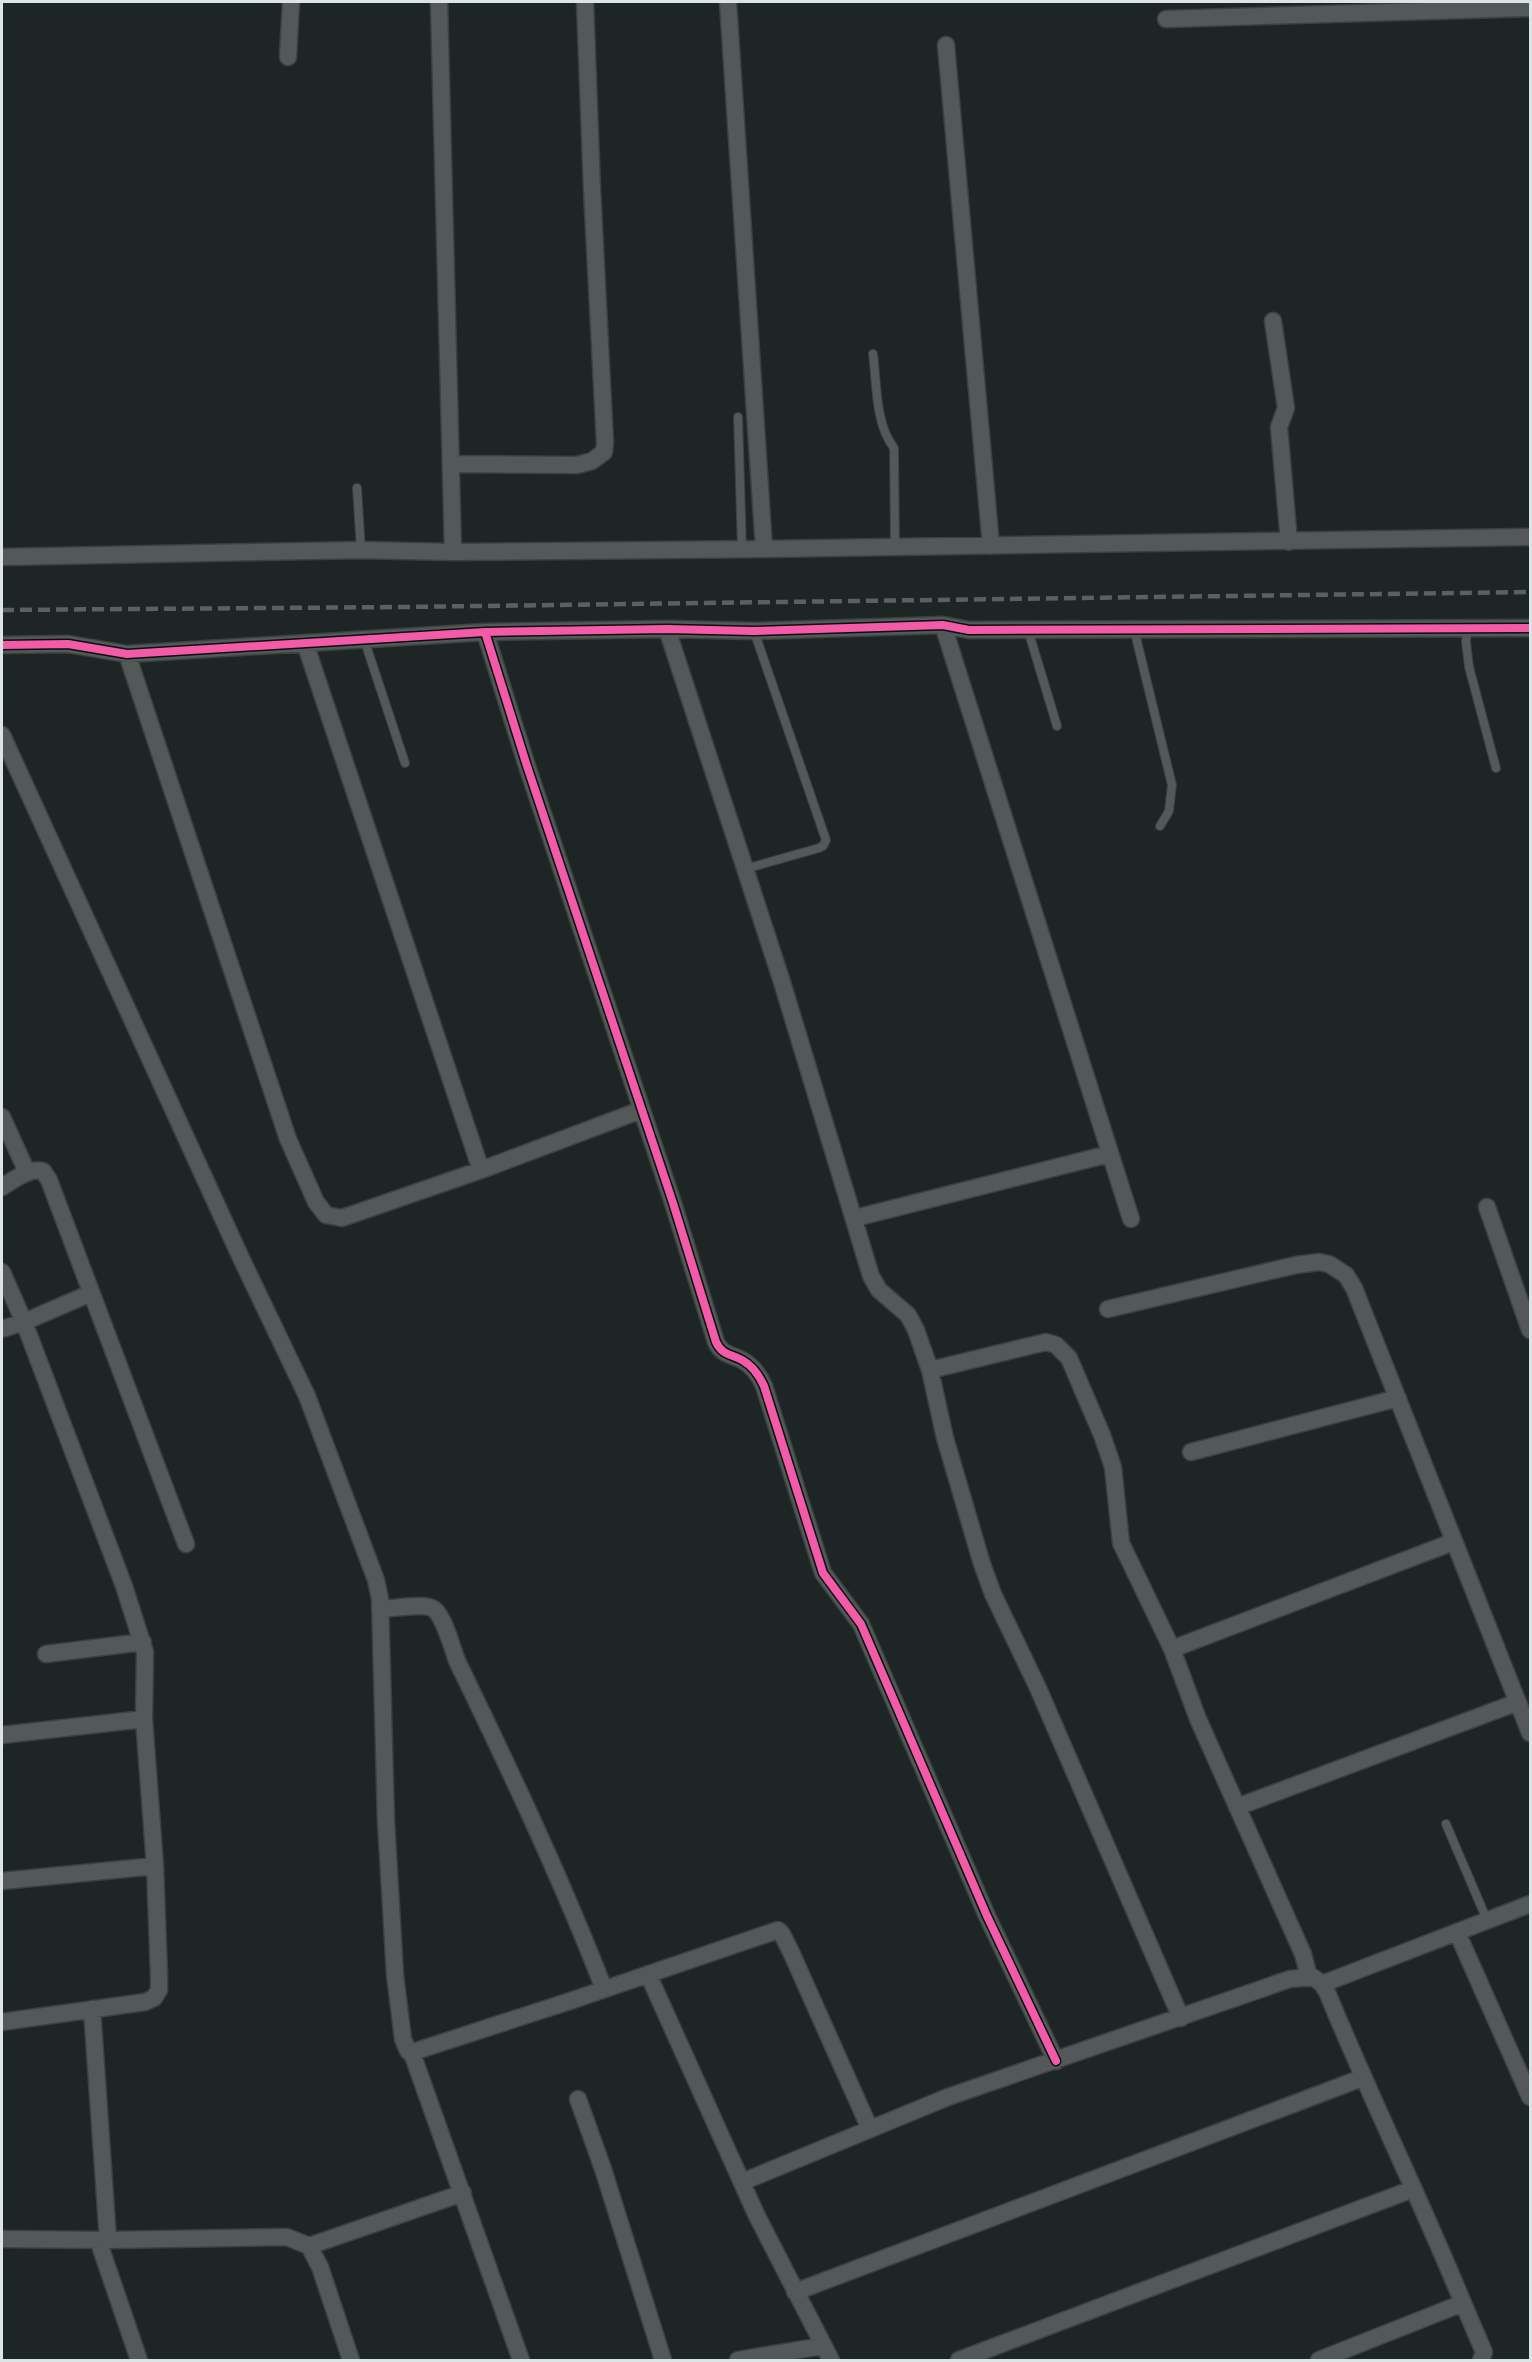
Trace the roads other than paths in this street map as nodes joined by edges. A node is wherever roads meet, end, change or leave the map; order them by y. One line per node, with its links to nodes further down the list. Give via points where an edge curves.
1 (291, 2): 8 (street)
2 (439, 2): 12 (street)
3 (585, 2): 12 (street, via 604,452 577,465)
4 (728, 2): 19 (street)
5 (1530, 8): 6 (street)
6 (1166, 19)
7 (946, 45): 16 (street)
8 (288, 57)
9 (1273, 321): 15 (street, via 1286,408 1279,427)
10 (873, 354): 17 (lane, via 882,427 894,448)
11 (738, 417): 18 (lane)
12 (451, 464): 21 (street)
13 (357, 488): 20 (lane)
14 (1530, 537): 15 (street)
15 (1288, 542): 16 (street)
16 (991, 546): 17 (street)
17 (895, 547): 19 (street)
18 (742, 549): 19 (street); 21 (street)
19 (764, 549)
20 (361, 550): 21 (street); 22 (street)
21 (453, 552)
22 (2, 557)
23 (943, 625): 28 (street, via 969,630); 29 (street); 43 (street)
24 (1467, 628): 25 (street); 27 (street); 38 (lane, via 1469,667)
25 (1530, 628)
26 (667, 629): 29 (street); 30 (street); 40 (street)
27 (1134, 629): 28 (street); 39 (lane, via 1172,785 1169,812)
28 (1028, 630): 35 (lane)
29 (754, 631): 40 (lane, via 826,840 819,848)
30 (485, 632): 31 (street); 41 (street)
31 (364, 639): 32 (street); 37 (lane)
32 (305, 643): 34 (street); 44 (street)
33 (2, 645): 34 (street, via 68,644)
34 (127, 654): 44 (street, via 288,1139 321,1210 330,1217 342,1218)
35 (1057, 726)
36 (2, 735): 61 (street, via 308,1396 372,1568)
37 (405, 763)
38 (1496, 768)
39 (1160, 826)
40 (745, 869): 48 (street)
41 (641, 1110): 44 (street); 83 (street, via 716,1341 726,1354 752,1367 764,1386 823,1572 861,1624 987,1916)
42 (2, 1117): 45 (street)
43 (1109, 1154): 48 (street); 49 (street)
44 (481, 1170)
45 (27, 1172): 46 (street); 51 (street, via 43,1171 49,1180)
46 (2, 1187)
47 (1487, 1208): 55 (street)
48 (855, 1218): 56 (street, via 871,1276 879,1290 908,1315)
49 (1131, 1219)
50 (2, 1272): 53 (street)
51 (91, 1293): 53 (street); 60 (street)
52 (1108, 1309): 57 (street, via 1296,1265 1329,1264 1346,1275 1354,1288)
53 (24, 1323): 54 (street); 62 (street)
54 (2, 1329)
55 (1530, 1330)
56 (930, 1370): 63 (street, via 1046,1342 1063,1350 1113,1467 1121,1543); 80 (street, via 945,1438 993,1594 1038,1688)
57 (1398, 1398): 58 (street); 59 (street)
58 (1191, 1452)
59 (1454, 1542): 63 (street); 65 (street)
60 (186, 1544)
61 (380, 1609): 78 (street, via 424,1605 442,1621 529,1810); 82 (street, via 395,1975 403,2039)
62 (143, 1642): 64 (street); 66 (street)
63 (1172, 1649): 69 (street, via 1197,1719)
64 (46, 1654)
65 (1518, 1702): 67 (street); 69 (street)
66 (144, 1719): 68 (street); 71 (street)
67 (1530, 1733)
68 (2, 1735)
69 (1237, 1807): 77 (street)
70 (1446, 1824): 74 (lane)
71 (155, 1866): 72 (street); 79 (street, via 159,1990 145,2002)
72 (2, 1881)
73 (1530, 1904): 74 (street)
74 (1487, 1920): 75 (street)
75 (1457, 1932): 77 (street); 85 (street)
76 (648, 1974): 78 (street); 87 (street, via 774,1930 780,1932); 88 (street)
77 (1314, 1981): 80 (street, via 1290,1979); 84 (street, via 1327,1992)
78 (604, 1989): 82 (street, via 426,2046)
79 (92, 2009): 81 (street); 92 (street)
80 (1180, 2018): 83 (street)
81 (2, 2022)
82 (414, 2055): 90 (street)
83 (1056, 2061): 87 (street, via 948,2097)
84 (1362, 2078): 89 (street); 94 (street)
85 (1530, 2097)
86 (578, 2099): 100 (street)
87 (870, 2129): 88 (street)
88 (742, 2182): 94 (street)
89 (1413, 2189): 95 (street); 103 (street)
90 (463, 2193): 93 (street); 99 (street)
91 (2, 2239): 92 (street)
92 (103, 2240): 93 (street, via 287,2237); 97 (street)
93 (309, 2247): 98 (street, via 320,2267)
94 (795, 2292): 96 (street)
95 (1463, 2303): 104 (street); 105 (street, via 1484,2352)
96 (822, 2346): 101 (street); 102 (street)
97 (139, 2361)
98 (351, 2361)
99 (521, 2361)
100 (663, 2361)
101 (738, 2361)
102 (831, 2361)
103 (959, 2361)
104 (1319, 2361)
105 (1480, 2361)

